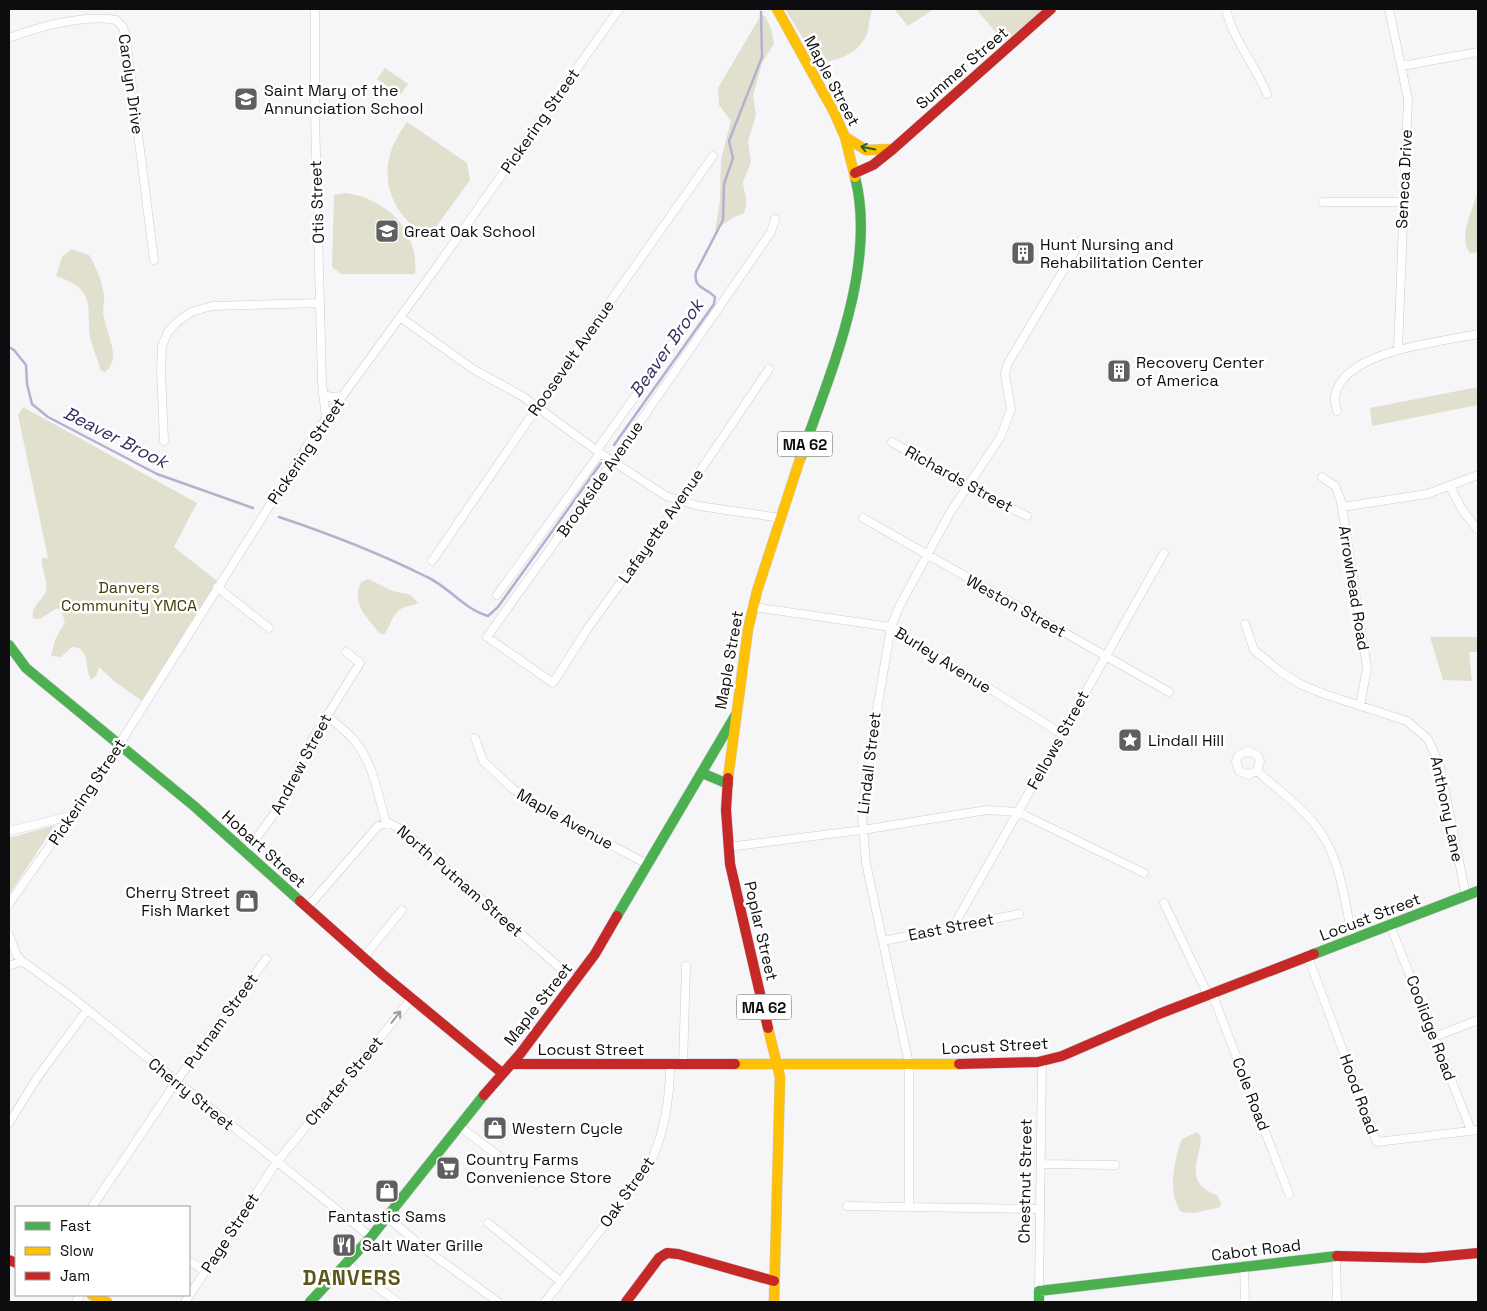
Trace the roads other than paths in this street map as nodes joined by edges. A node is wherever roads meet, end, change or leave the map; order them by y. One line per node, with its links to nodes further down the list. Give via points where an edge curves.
1 (315, 9): 20 (street, Otis Street)
2 (619, 9): 22 (street, Pickering Street)
3 (777, 9): 11 (main road, Maple Street / MA 62)
4 (1051, 9): 12 (main road, Summer Street)
5 (1226, 9): 10 (street, via 1231,28)
6 (1390, 9): 9 (street, Seneca Drive)
7 (9, 38): 19 (street, Carolyn Drive, via 72,22 107,18 120,23 126,40)
8 (1478, 52): 9 (street)
9 (1402, 66): 16 (street, Seneca Drive, via 1408,100)
10 (1267, 94)
11 (845, 137): 12 (main road, one-way to 11, via 866,150); 14 (main road, Maple Street / MA 62)
12 (893, 149): 14 (main road, Summer Street, via 873,165)
13 (713, 156): 28 (street, Roosevelt Avenue)
14 (855, 173): 42 (main road, Maple Street / MA 62, via 862,244 851,305)
15 (1323, 202): 16 (street)
16 (1403, 202): 24 (street, Seneca Drive)
17 (775, 219): 34 (street, Brookside Avenue, via 771,232)
18 (1082, 239): 37 (street, Lindall Street, via 1007,365 1005,375 1011,409 1001,436)
19 (154, 260)
20 (320, 303): 26 (street, Otis Street); 31 (street, via 212,306 191,312 176,322 162,346)
21 (694, 314): 33 (street, Brookside Avenue)
22 (400, 317): 27 (street, Pickering Street); 28 (street, via 473,369)
23 (1478, 334): 24 (street)
24 (1398, 350): 29 (street, via 1364,361 1345,376 1334,397)
25 (769, 369): 39 (street, Lafayette Avenue)
26 (323, 394): 27 (street); 30 (street, Otis Street)
27 (342, 396): 30 (street, Pickering Street)
28 (537, 407): 33 (street); 47 (street, Roosevelt Avenue)
29 (1337, 411)
30 (326, 419): 48 (street, Pickering Street)
31 (164, 441)
32 (892, 442): 37 (street, Richards Street)
33 (598, 451): 34 (street); 49 (street, Brookside Avenue)
34 (613, 461): 39 (street); 57 (street, Brookside Avenue, via 487,637)
35 (1478, 476): 38 (street)
36 (1322, 477): 40 (street, Arrowhead Road, via 1337,489)
37 (967, 486): 41 (street, Richards Street); 46 (street, Lindall Street)
38 (1450, 487): 40 (street, via 1396,500); 44 (street)
39 (679, 502): 42 (street); 57 (street, Lafayette Avenue)
40 (1342, 507): 59 (street, Arrowhead Road, via 1367,668)
41 (1027, 516)
42 (781, 518): 50 (main road, Maple Street / MA 62)
43 (863, 518): 46 (street, Weston Street)
44 (1478, 530)
45 (1164, 553): 56 (street, Fellows Street)
46 (927, 554): 52 (street, Lindall Street, via 898,607); 56 (street, Weston Street)
47 (432, 561)
48 (217, 587): 53 (street); 64 (street, Pickering Street)
49 (497, 595)
50 (753, 607): 52 (street, Burley Avenue); 61 (main road, Maple Street / MA 62)
51 (1245, 624): 59 (street, Anthony Lane, via 1254,650 1270,664 1302,685)
52 (891, 627): 62 (street, Burley Avenue); 71 (street, Lindall Street, via 872,739)
53 (269, 628)
54 (9, 645): 64 (main road, Hobart Street, via 26,668)
55 (346, 652): 60 (street, Andrew Street, via 360,663)
56 (1105, 656): 58 (street, Weston Street); 62 (street, Fellows Street)
57 (552, 683)
58 (1169, 692)
59 (1360, 706): 78 (street, Anthony Lane, via 1407,721 1433,746 1442,773)
60 (326, 715): 70 (street, via 354,740 362,752 370,767); 74 (street, Andrew Street, via 307,748 285,799)
61 (735, 715): 66 (main road, Maple Street); 67 (main road, Poplar Street / MA 62)
62 (1062, 734): 68 (street, Fellows Street)
63 (475, 738): 75 (street, Maple Avenue, via 483,761 512,789 535,805)
64 (120, 744): 69 (street, Pickering Street); 74 (main road, Hobart Street)
65 (1257, 771): 87 (street, via 1313,823 1328,844)
66 (702, 772): 67 (main road); 75 (main road, Maple Street)
67 (728, 784): 73 (main road, Poplar Street / MA 62)
68 (1018, 812): 71 (street, via 987,810); 76 (street); 85 (street, Fellows Street)
69 (71, 816): 72 (street); 80 (street, Pickering Street)
70 (386, 823): 81 (street, North Putnam Street, via 378,826); 95 (street, North Putnam Street, via 402,829)
71 (862, 830): 73 (street); 88 (street, Lindall Street)
72 (9, 831)
73 (728, 848): 103 (main road, Poplar Street / MA 62)
74 (246, 852): 81 (main road, Hobart Street)
75 (649, 865): 95 (main road, Maple Street)
76 (1144, 873)
77 (1478, 891): 78 (main road, Locust Street)
78 (1466, 896): 84 (main road, Locust Street)
79 (1164, 903): 96 (street, Cole Road)
80 (9, 904)
81 (307, 908): 90 (main road, Hobart Street)
82 (402, 910): 90 (street)
83 (1019, 914): 85 (street, East Street)
84 (1390, 925): 87 (main road, Locust Street); 100 (street, Coolidge Road)
85 (953, 927): 88 (street, East Street)
86 (9, 935): 92 (street)
87 (1353, 939): 89 (main road, Locust Street)
88 (883, 941): 104 (street, Lindall Street)
89 (1308, 957): 96 (main road, Locust Street); 111 (street, Hood Road, via 1377,1142)
90 (363, 958): 97 (main road, Hobart Street)
91 (266, 959): 108 (street, Putnam Street)
92 (22, 961): 93 (street); 98 (street, Cherry Street)
93 (9, 966)
94 (686, 966): 106 (street)
95 (575, 981): 102 (main road, Maple Street)
96 (1210, 994): 101 (main road, Locust Street, via 1062,1056); 116 (street, Cole Road)
97 (410, 997): 107 (main road, Hobart Street); 112 (street, Charter Street, one-way to 97)
98 (87, 1010): 108 (street, Cherry Street); 109 (street, via 37,1078)
99 (1478, 1020): 100 (street)
100 (1434, 1037): 111 (street, Coolidge Road)
101 (1042, 1061): 104 (main road, Locust Street); 113 (street, Chestnut Street)
102 (510, 1064): 105 (main road, Locust Street); 107 (main road, Maple Street)
103 (777, 1064): 104 (main road, Locust Street); 106 (main road, Locust Street); 131 (main road, Poplar Street / MA 62, via 780,1078)
104 (909, 1064): 119 (street, Lindall Street)
105 (670, 1065): 106 (main road, Locust Street); 130 (street, Oak Street, via 666,1112 652,1159 636,1185)
106 (683, 1065)
107 (502, 1073): 110 (main road, Maple Street)
108 (176, 1082): 112 (street, Cherry Street); 117 (street, Putnam Street)
109 (9, 1123)
110 (459, 1126): 115 (street); 121 (main road, Maple Street)
111 (1474, 1130)
112 (276, 1163): 123 (street, Cherry Street); 129 (street, Page Street)
113 (1041, 1164): 114 (street); 120 (street, Chestnut Street)
114 (1115, 1165)
115 (536, 1184)
116 (1289, 1194)
117 (93, 1206)
118 (847, 1206): 119 (street)
119 (909, 1207): 120 (street)
120 (1040, 1209): 132 (street, Chestnut Street)
121 (387, 1217): 123 (main road, Maple Street); 138 (street)
122 (488, 1223): 130 (street)
123 (371, 1237): 127 (main road, Maple Street)
124 (1478, 1253): 125 (main road, Cabot Road, via 1424,1258)
125 (1336, 1256): 128 (main road, Cabot Road); 144 (street)
126 (190, 1262): 129 (street)
127 (348, 1264): 136 (main road, Maple Street); 137 (street)
128 (1244, 1266): 132 (main road, Cabot Road); 143 (street)
129 (205, 1271): 133 (street, Page Street)
130 (560, 1281): 139 (street, Oak Street)
131 (774, 1281): 140 (main road, via 667,1253 659,1258); 141 (main road, Poplar Street / MA 62)
132 (1039, 1291): 142 (main road, Chestnut Street)
133 (190, 1294)
134 (94, 1296): 135 (main road)
135 (107, 1302)
136 (310, 1302)
137 (397, 1302)
138 (498, 1302)
139 (545, 1302)
140 (626, 1302)
141 (774, 1302)
142 (1039, 1302)
143 (1245, 1302)
144 (1337, 1302)

